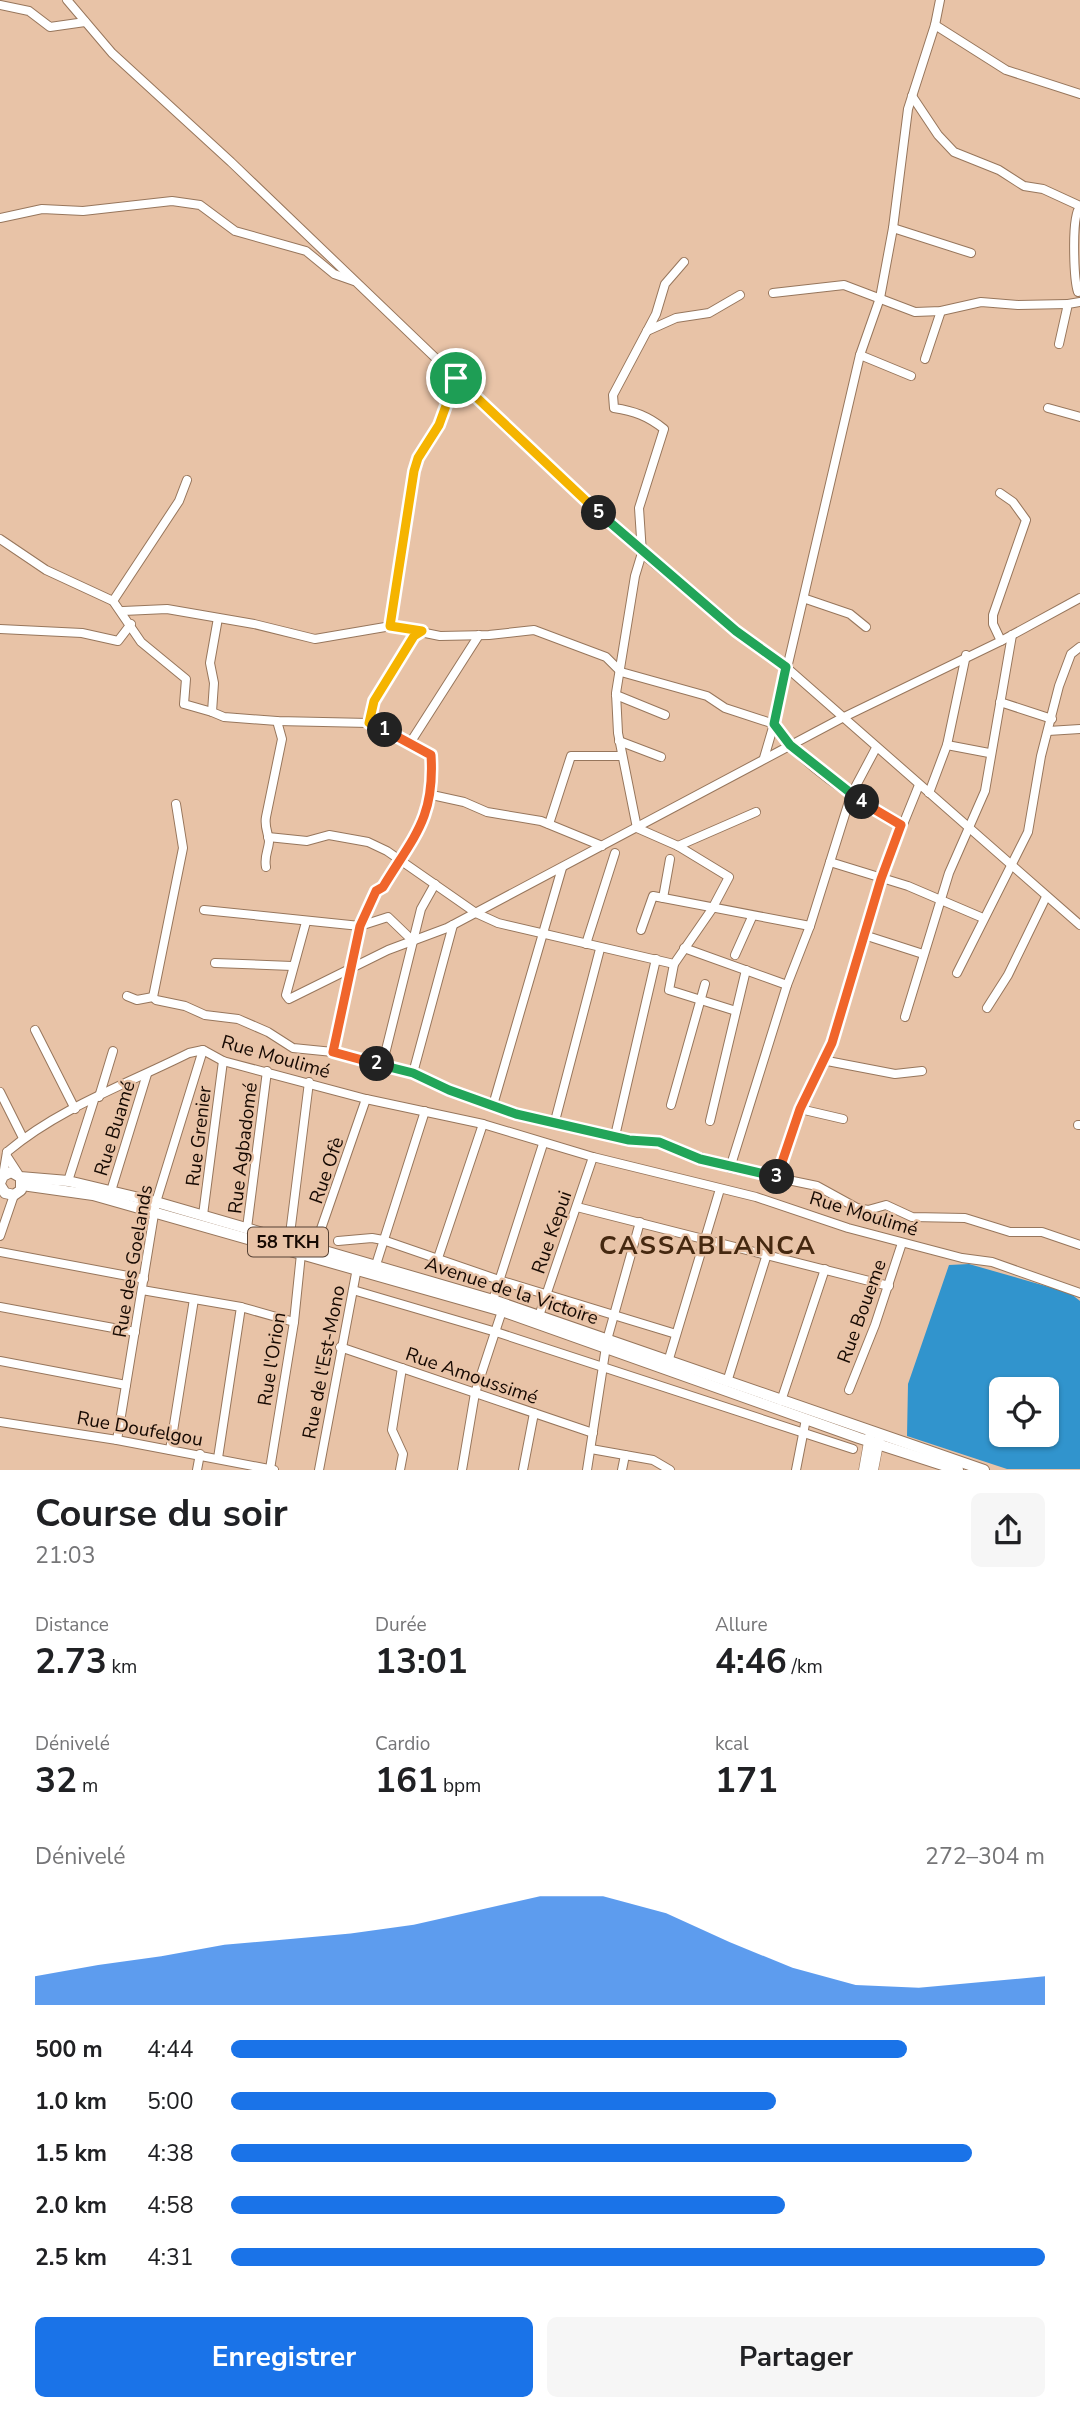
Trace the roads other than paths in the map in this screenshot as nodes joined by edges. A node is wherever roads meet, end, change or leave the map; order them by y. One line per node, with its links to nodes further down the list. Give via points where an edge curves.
1 (67, 0): 4 (street)
2 (940, 0): 5 (street)
3 (0, 5): 4 (street, via 29,11 50,27)
4 (85, 22): 13 (street, via 111,53)
5 (935, 25): 6 (street, via 1006,70); 7 (street)
6 (1080, 94)
7 (912, 96): 8 (street, via 954,152 1024,186 1043,189); 10 (street)
8 (1080, 206): 16 (street, via 1074,229)
9 (0, 218): 13 (street, via 42,209 83,211 172,201 200,205 234,230 306,251 334,274)
10 (893, 228): 11 (street); 17 (street)
11 (971, 253)
12 (684, 262): 19 (street, via 665,284)
13 (355, 281): 24 (street)
14 (773, 293): 17 (street, via 844,285)
15 (740, 295): 19 (street, via 709,313 676,318)
16 (1077, 297): 18 (street, via 1018,305 981,302); 20 (street)
17 (880, 298): 18 (street, via 915,312); 21 (street)
18 (941, 311): 22 (street)
19 (648, 331): 30 (street, via 613,395 614,408 650,418 664,429 639,508)
20 (1059, 344)
21 (860, 355): 23 (street); 31 (street)
22 (925, 359)
23 (911, 376)
24 (456, 378): 30 (street); 37 (street, via 439,425 414,471)
25 (1048, 408): 26 (street)
26 (1080, 417)
27 (187, 480): 33 (street, via 179,501)
28 (1000, 493): 43 (street, via 1026,520 993,615)
29 (0, 539): 33 (street, via 46,570)
30 (642, 552): 46 (street); 47 (street)
31 (806, 598): 38 (street, via 850,614); 46 (street)
32 (1080, 598): 42 (street)
33 (113, 601): 34 (street)
34 (123, 611): 35 (street, via 167,609); 36 (street)
35 (218, 618): 37 (street, via 315,639); 50 (street, via 210,663)
36 (131, 624): 39 (street, via 118,641 82,633); 50 (street, via 141,642 186,679 184,704)
37 (390, 626): 40 (street)
38 (866, 627)
39 (0, 629)
40 (422, 631): 41 (street, via 440,636); 55 (street, via 414,636 374,701)
41 (479, 635): 47 (street, via 534,630 606,657); 60 (street)
42 (1012, 635): 43 (street); 49 (street)
43 (1001, 641): 45 (street)
44 (1080, 647): 53 (street, via 1065,664)
45 (967, 655): 52 (street); 62 (street)
46 (786, 667): 52 (street); 56 (street)
47 (621, 672): 48 (street); 56 (street, via 708,696 725,708)
48 (617, 695): 51 (street); 59 (street)
49 (1000, 702): 53 (street); 64 (street)
50 (212, 712): 54 (street)
51 (665, 715)
52 (842, 718): 61 (street); 63 (street)
53 (1052, 719): 58 (street)
54 (277, 721): 55 (street); 78 (street, via 282,739 265,817)
55 (369, 723): 60 (street)
56 (774, 724): 61 (street); 67 (street)
57 (1080, 729): 58 (street)
58 (1048, 731): 85 (street, via 1028,832)
59 (619, 741): 65 (street); 66 (street)
60 (410, 743): 70 (street, via 431,755)
61 (790, 745): 67 (street); 71 (street)
62 (947, 745): 64 (street); 69 (street)
63 (876, 748): 68 (street); 71 (street)
64 (989, 753): 77 (street, via 985,791)
65 (622, 755): 74 (street, via 570,756); 76 (street)
66 (661, 757)
67 (763, 760): 76 (street)
68 (919, 785): 69 (street); 75 (street)
69 (929, 793): 77 (street)
70 (432, 795): 74 (street); 83 (street, via 425,820)
71 (851, 795): 75 (street); 84 (street)
72 (176, 804): 122 (street, via 183,848)
73 (757, 812): 80 (street)
74 (549, 824): 79 (street)
75 (901, 825): 88 (street)
76 (637, 828): 79 (street); 80 (street)
77 (968, 829): 85 (street); 92 (street)
78 (268, 837): 83 (street, via 307,841 340,836 368,842); 86 (street)
79 (602, 846): 87 (street)
80 (678, 846): 93 (street, via 727,874 728,882)
81 (615, 853): 107 (street)
82 (670, 859): 91 (street)
83 (400, 860): 89 (street); 101 (street, via 376,891)
84 (830, 862): 88 (street); 102 (street)
85 (1012, 862): 90 (street); 97 (street)
86 (266, 867)
87 (562, 868): 95 (street); 104 (street)
88 (881, 879): 92 (street); 105 (street)
89 (435, 884): 95 (street); 106 (street, via 421,909)
90 (1046, 897): 100 (street); 124 (street, via 1009,975)
91 (663, 898): 93 (street); 103 (street, via 652,897)
92 (940, 900): 97 (street); 110 (street)
93 (712, 909): 96 (street); 108 (street)
94 (204, 910): 98 (street)
95 (476, 913): 99 (street); 104 (street)
96 (752, 917): 102 (street); 111 (street)
97 (983, 918): 118 (street)
98 (306, 922): 101 (street); 115 (street)
99 (453, 925): 106 (street); 136 (street)
100 (1080, 925)
101 (360, 926): 106 (street, via 388,917); 116 (street)
102 (810, 926): 120 (street)
103 (641, 930)
104 (544, 935): 107 (street); 142 (street)
105 (864, 935): 110 (street); 131 (street, via 836,1031)
106 (413, 941): 116 (street); 133 (street)
107 (586, 944): 109 (street)
108 (684, 948): 114 (street); 117 (street)
109 (600, 949): 112 (street); 148 (street)
110 (923, 954): 126 (street)
111 (735, 955)
112 (656, 959): 114 (street); 151 (street)
113 (215, 962): 115 (street)
114 (674, 964): 123 (street, via 669,990)
115 (292, 966): 116 (street, via 289,999)
116 (352, 968): 130 (street)
117 (746, 970): 120 (street); 125 (street)
118 (957, 973)
119 (705, 984): 123 (street)
120 (787, 985): 156 (street)
121 (127, 996): 122 (street, via 136,1000)
122 (153, 997): 130 (street, via 205,1015 238,1019 293,1048)
123 (700, 1000): 125 (street); 143 (street)
124 (986, 1008)
125 (736, 1012): 149 (street)
126 (905, 1017)
127 (35, 1030): 145 (street)
128 (203, 1050): 132 (street, Rue Moulimé); 137 (street, Rue Moulimé); 164 (street, Rue des Goelands)
129 (113, 1051): 140 (street)
130 (333, 1052): 133 (street)
131 (822, 1060): 135 (street, via 895,1074); 144 (street)
132 (223, 1061): 134 (street, Rue Moulimé); 165 (street, Rue Grenier)
133 (382, 1066): 136 (street)
134 (267, 1071): 138 (street, Rue Moulimé); 167 (street, Rue Agbadomé)
135 (922, 1071)
136 (413, 1073): 142 (street)
137 (147, 1074): 140 (street, Rue Moulimé); 162 (street, Rue Buamé)
138 (309, 1082): 141 (street, Rue Moulimé); 172 (street)
139 (0, 1092): 152 (street)
140 (97, 1099): 145 (street, Rue Moulimé); 159 (street)
141 (366, 1099): 146 (street, Rue Moulimé); 175 (street, Rue Ofè)
142 (493, 1105): 148 (street)
143 (671, 1105)
144 (800, 1109): 147 (street); 157 (street)
145 (75, 1110): 152 (street, Rue Moulimé)
146 (425, 1111): 150 (street, Rue Moulimé); 170 (street)
147 (843, 1119)
148 (555, 1121): 151 (street)
149 (710, 1121)
150 (483, 1124): 153 (street, Rue Moulimé); 179 (street)
151 (615, 1136): 156 (street, via 659,1142)
152 (23, 1138): 154 (street, Rue Moulimé)
153 (543, 1144): 155 (street, Rue Moulimé); 184 (street)
154 (5, 1153): 158 (street); 160 (street)
155 (593, 1157): 161 (street, Rue Moulimé); 163 (street, Rue Kepui)
156 (730, 1168): 157 (street)
157 (778, 1177): 174 (street, via 817,1186 857,1208 886,1205 912,1217 965,1218 1010,1232 1042,1232)
158 (20, 1179): 159 (highway, Avenue de la Victoire / 58 TKH); 160 (highway); 160 (highway, via 10,1172); 164 (highway, Avenue de la Victoire / 58 TKH)
159 (68, 1181): 162 (highway, Avenue de la Victoire / 58 TKH)
160 (3, 1185): 168 (street, via 7,1212)
161 (720, 1189): 169 (street); 173 (street, Rue Moulimé)
162 (111, 1191): 164 (highway, Avenue de la Victoire / 58 TKH)
163 (577, 1207): 166 (street); 188 (street, Rue Kepui)
164 (154, 1208): 165 (highway, Avenue de la Victoire / 58 TKH); 177 (highway, Avenue de la Victoire / 58 TKH); 183 (street, Rue des Goelands)
165 (203, 1215): 167 (highway, Avenue de la Victoire / 58 TKH)
166 (640, 1222): 169 (street); 195 (street)
167 (247, 1228): 172 (highway, Avenue de la Victoire / 58 TKH)
168 (0, 1236)
169 (706, 1239): 178 (street); 200 (street)
170 (383, 1240): 171 (street); 179 (street); 182 (street)
171 (338, 1241)
172 (289, 1242): 175 (highway, Avenue de la Victoire / 58 TKH)
173 (902, 1243): 185 (street, Rue Boueme); 189 (street, Rue Moulimé, via 992,1262)
174 (1080, 1245)
175 (314, 1249): 180 (highway, Avenue de la Victoire / 58 TKH)
176 (0, 1252): 183 (street)
177 (301, 1254): 180 (highway, Avenue de la Victoire / 58 TKH); 197 (street, Rue l'Orion)
178 (767, 1254): 181 (street); 207 (street)
179 (438, 1258): 184 (street)
180 (358, 1265): 182 (highway, Avenue de la Victoire / 58 TKH); 187 (street, Rue de l'Est-Mono)
181 (825, 1269): 185 (street); 211 (street)
182 (375, 1270): 191 (highway, Avenue de la Victoire / 58 TKH); 194 (highway, Avenue de la Victoire / 58 TKH)
183 (144, 1279): 186 (street, Rue des Goelands)
184 (499, 1280): 188 (street); 191 (street)
185 (889, 1286): 209 (street, Rue Boueme)
186 (142, 1290): 190 (street); 198 (street, Rue des Goelands)
187 (353, 1290): 199 (street); 202 (street, Rue de l'Est-Mono)
188 (547, 1293): 195 (street); 196 (street, Rue Kepui)
189 (1080, 1293)
190 (194, 1299): 193 (street); 221 (street)
191 (493, 1300): 196 (highway, Avenue de la Victoire / 58 TKH)
192 (0, 1307): 198 (street)
193 (241, 1307): 197 (street); 224 (street)
194 (502, 1311): 199 (street); 201 (highway, Avenue de la Victoire / 58 TKH)
195 (614, 1313): 200 (street); 201 (street)
196 (539, 1316): 201 (highway, Avenue de la Victoire / 58 TKH)
197 (294, 1322): 227 (street, Rue l'Orion)
198 (135, 1332): 208 (street, Rue des Goelands)
199 (496, 1332): 206 (street); 210 (street)
200 (676, 1334): 204 (street)
201 (606, 1344): 204 (highway, Avenue de la Victoire / 58 TKH); 206 (street); 213 (highway, Avenue de la Victoire / 58 TKH)
202 (341, 1348): 205 (street, Rue Amoussimé); 228 (street, Rue de l'Est-Mono)
203 (0, 1361): 208 (street)
204 (668, 1362): 207 (highway, Avenue de la Victoire / 58 TKH)
205 (402, 1368): 210 (street, Rue Amoussimé); 229 (street, via 392,1430 403,1454)
206 (602, 1369): 215 (street); 216 (street)
207 (727, 1382): 211 (highway, Avenue de la Victoire / 58 TKH)
208 (126, 1385): 218 (street, Rue des Goelands)
209 (849, 1390)
210 (475, 1393): 212 (street, Rue Amoussimé); 230 (street)
211 (781, 1401): 217 (highway, Avenue de la Victoire / 58 TKH)
212 (534, 1413): 215 (street, Rue Amoussimé); 231 (street)
213 (806, 1419): 216 (street); 217 (highway, Avenue de la Victoire / 58 TKH)
214 (0, 1422): 218 (street, Rue Doufelgou)
215 (593, 1433): 219 (street)
216 (804, 1433): 220 (street); 235 (street)
217 (875, 1438): 236 (main road); 237 (main road); 238 (highway, Avenue de la Victoire / 58 TKH); 239 (highway, Avenue de la Victoire / 58 TKH)
218 (117, 1440): 221 (street, Rue Doufelgou)
219 (591, 1449): 223 (street); 232 (street)
220 (853, 1449)
221 (170, 1450): 222 (street, Rue Doufelgou)
222 (200, 1454): 224 (street, Rue Doufelgou); 226 (street)
223 (625, 1455): 225 (street); 233 (street)
224 (218, 1458): 227 (street, Rue Doufelgou)
225 (652, 1465): 234 (street)
226 (197, 1469)
227 (272, 1469)
228 (319, 1469)
229 (400, 1469)
230 (462, 1469)
231 (523, 1469)
232 (587, 1469)
233 (622, 1469)
234 (670, 1469)
235 (796, 1469)
236 (864, 1469)
237 (873, 1469)
238 (958, 1469)
239 (984, 1469)

